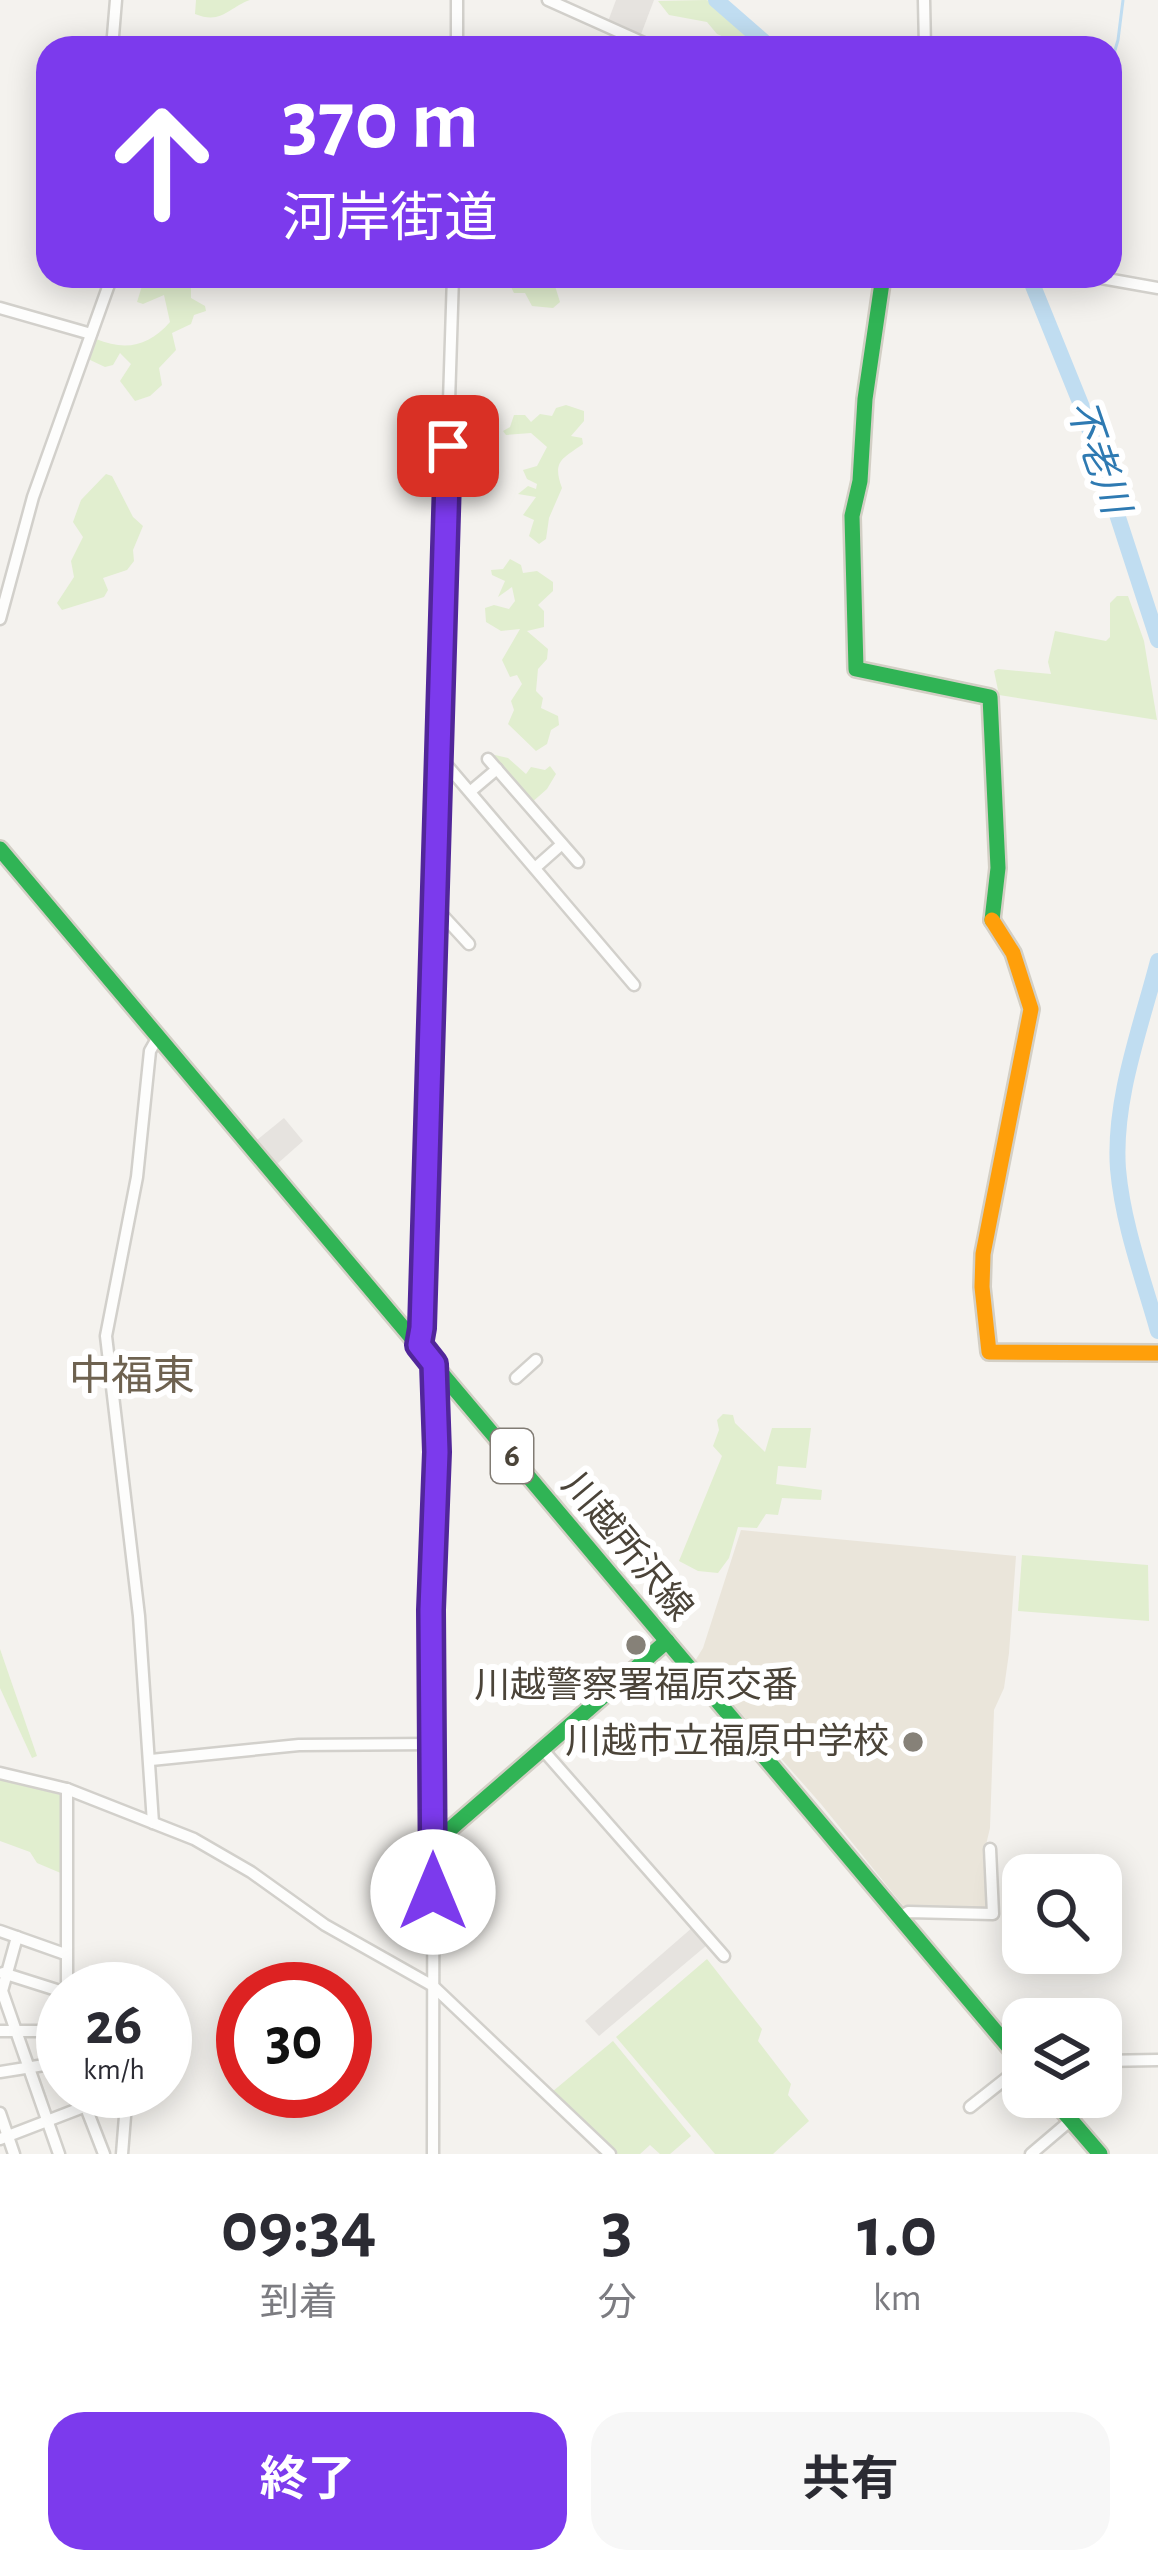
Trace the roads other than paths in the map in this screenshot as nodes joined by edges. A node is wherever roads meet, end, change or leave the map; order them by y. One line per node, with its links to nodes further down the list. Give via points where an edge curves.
1 (116, 0): 5 (street)
2 (457, 0): 6 (street)
3 (548, 0): 7 (street)
4 (924, 0): 8 (street)
5 (113, 36)
6 (457, 36)
7 (628, 36)
8 (925, 36)
9 (1122, 282): 13 (street)
10 (108, 288): 15 (street)
11 (453, 288): 17 (street)
12 (881, 288): 30 (street, via 852,516 856,669 990,697 998,868 992,920 1013,952 1031,1009 983,1254 989,1352)
13 (1158, 288)
14 (0, 308): 15 (street)
15 (92, 334): 16 (street, via 32,497)
16 (0, 619)
17 (439, 756): 20 (street); 25 (street)
18 (488, 760): 19 (street)
19 (497, 770): 20 (street); 21 (street)
20 (471, 791): 24 (street)
21 (562, 844): 23 (street); 24 (street)
22 (0, 849): 28 (street, 川越所沢線 / 6)
23 (578, 862)
24 (535, 868): 27 (street)
25 (434, 906): 26 (street); 29 (street)
26 (469, 944)
27 (634, 985)
28 (158, 1037): 29 (street, 川越所沢線 / 6); 37 (street, via 106,1336)
29 (419, 1345): 32 (street, 川越所沢線 / 6)
30 (1156, 1353)
31 (536, 1360): 33 (street)
32 (434, 1364): 34 (street, 川越所沢線 / 6); 35 (street)
33 (516, 1378)
34 (667, 1641): 36 (street); 43 (street, 川越所沢線 / 6)
35 (433, 1744): 37 (street, via 298,1745); 41 (street)
36 (543, 1750): 41 (street); 47 (street)
37 (152, 1760): 40 (street)
38 (0, 1773): 39 (street)
39 (67, 1789): 40 (street); 46 (street)
40 (153, 1823): 51 (street, via 251,1872)
41 (433, 1844): 51 (street)
42 (990, 1849): 43 (street, via 993,1914)
43 (900, 1917): 55 (street, 川越所沢線 / 6)
44 (0, 1931): 45 (street)
45 (17, 1937): 46 (street); 49 (street)
46 (65, 1954): 48 (street)
47 (724, 1956)
48 (65, 1962)
49 (3, 1973): 50 (street); 53 (street)
50 (36, 1982)
51 (433, 1986): 73 (street); 74 (street)
52 (0, 2031): 53 (street)
53 (16, 2031): 54 (street); 59 (street)
54 (36, 2031)
55 (1002, 2039)
56 (1158, 2060): 57 (street)
57 (1122, 2061)
58 (36, 2067): 59 (street)
59 (28, 2068): 60 (street); 66 (street)
60 (0, 2072)
61 (1002, 2081): 62 (street)
62 (970, 2108)
63 (0, 2114): 68 (street)
64 (90, 2118): 71 (street)
65 (124, 2118): 72 (street)
66 (46, 2119): 68 (street); 70 (street)
67 (1071, 2120): 75 (street); 76 (street)
68 (4, 2137): 69 (street)
69 (14, 2154)
70 (59, 2154)
71 (104, 2154)
72 (122, 2154)
73 (433, 2154)
74 (610, 2154)
75 (1031, 2154)
76 (1100, 2154)

